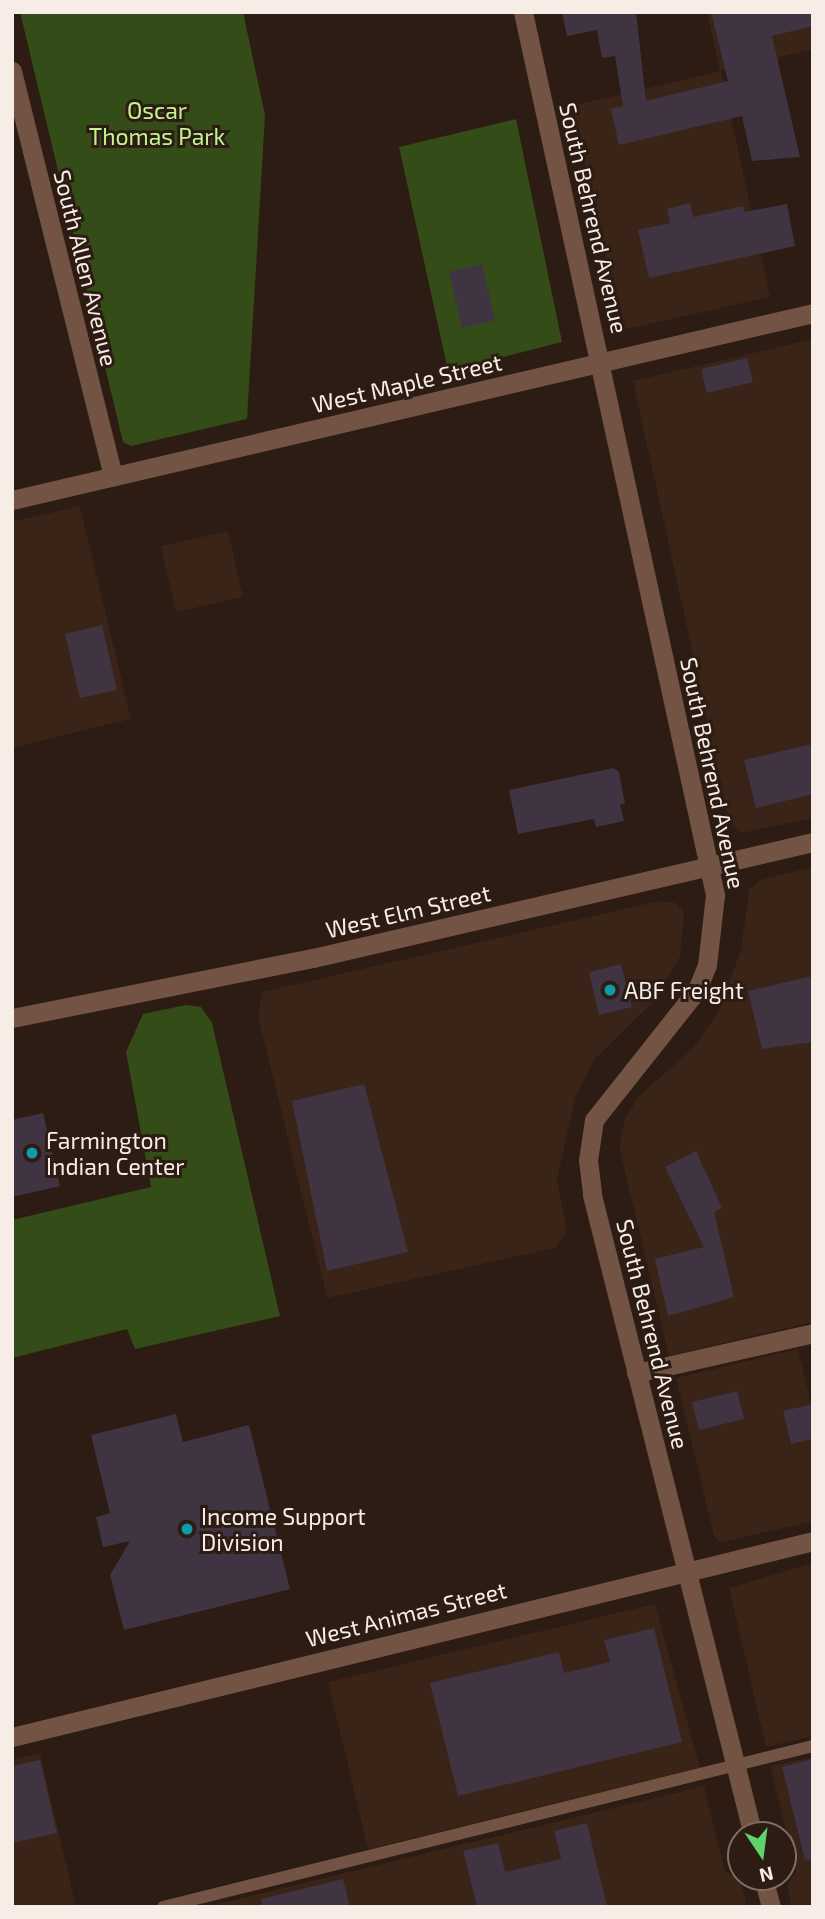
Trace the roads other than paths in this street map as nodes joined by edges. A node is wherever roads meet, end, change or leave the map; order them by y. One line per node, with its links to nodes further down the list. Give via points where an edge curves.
1 (523, 12): 4 (street, South Behrend Avenue)
2 (12, 71): 5 (street, South Allen Avenue)
3 (813, 313): 4 (street, West Maple Street)
4 (601, 362): 5 (street, West Maple Street); 8 (street, South Behrend Avenue)
5 (113, 477): 6 (street, West Maple Street)
6 (12, 500)
7 (813, 842): 8 (street, West Elm Street)
8 (709, 868): 9 (street, West Elm Street, via 313,958); 11 (street, South Behrend Avenue, via 715,895 713,928 697,990 593,1120 588,1160)
9 (12, 1018)
10 (813, 1333): 11 (street)
11 (636, 1373): 13 (street, South Behrend Avenue)
12 (813, 1541): 13 (street, West Animas Street)
13 (689, 1570): 14 (street, West Animas Street); 16 (street, South Behrend Avenue)
14 (12, 1737)
15 (813, 1746): 16 (lane)
16 (737, 1764): 17 (street, South Behrend Avenue); 18 (lane)
17 (750, 1821)
18 (163, 1907)

